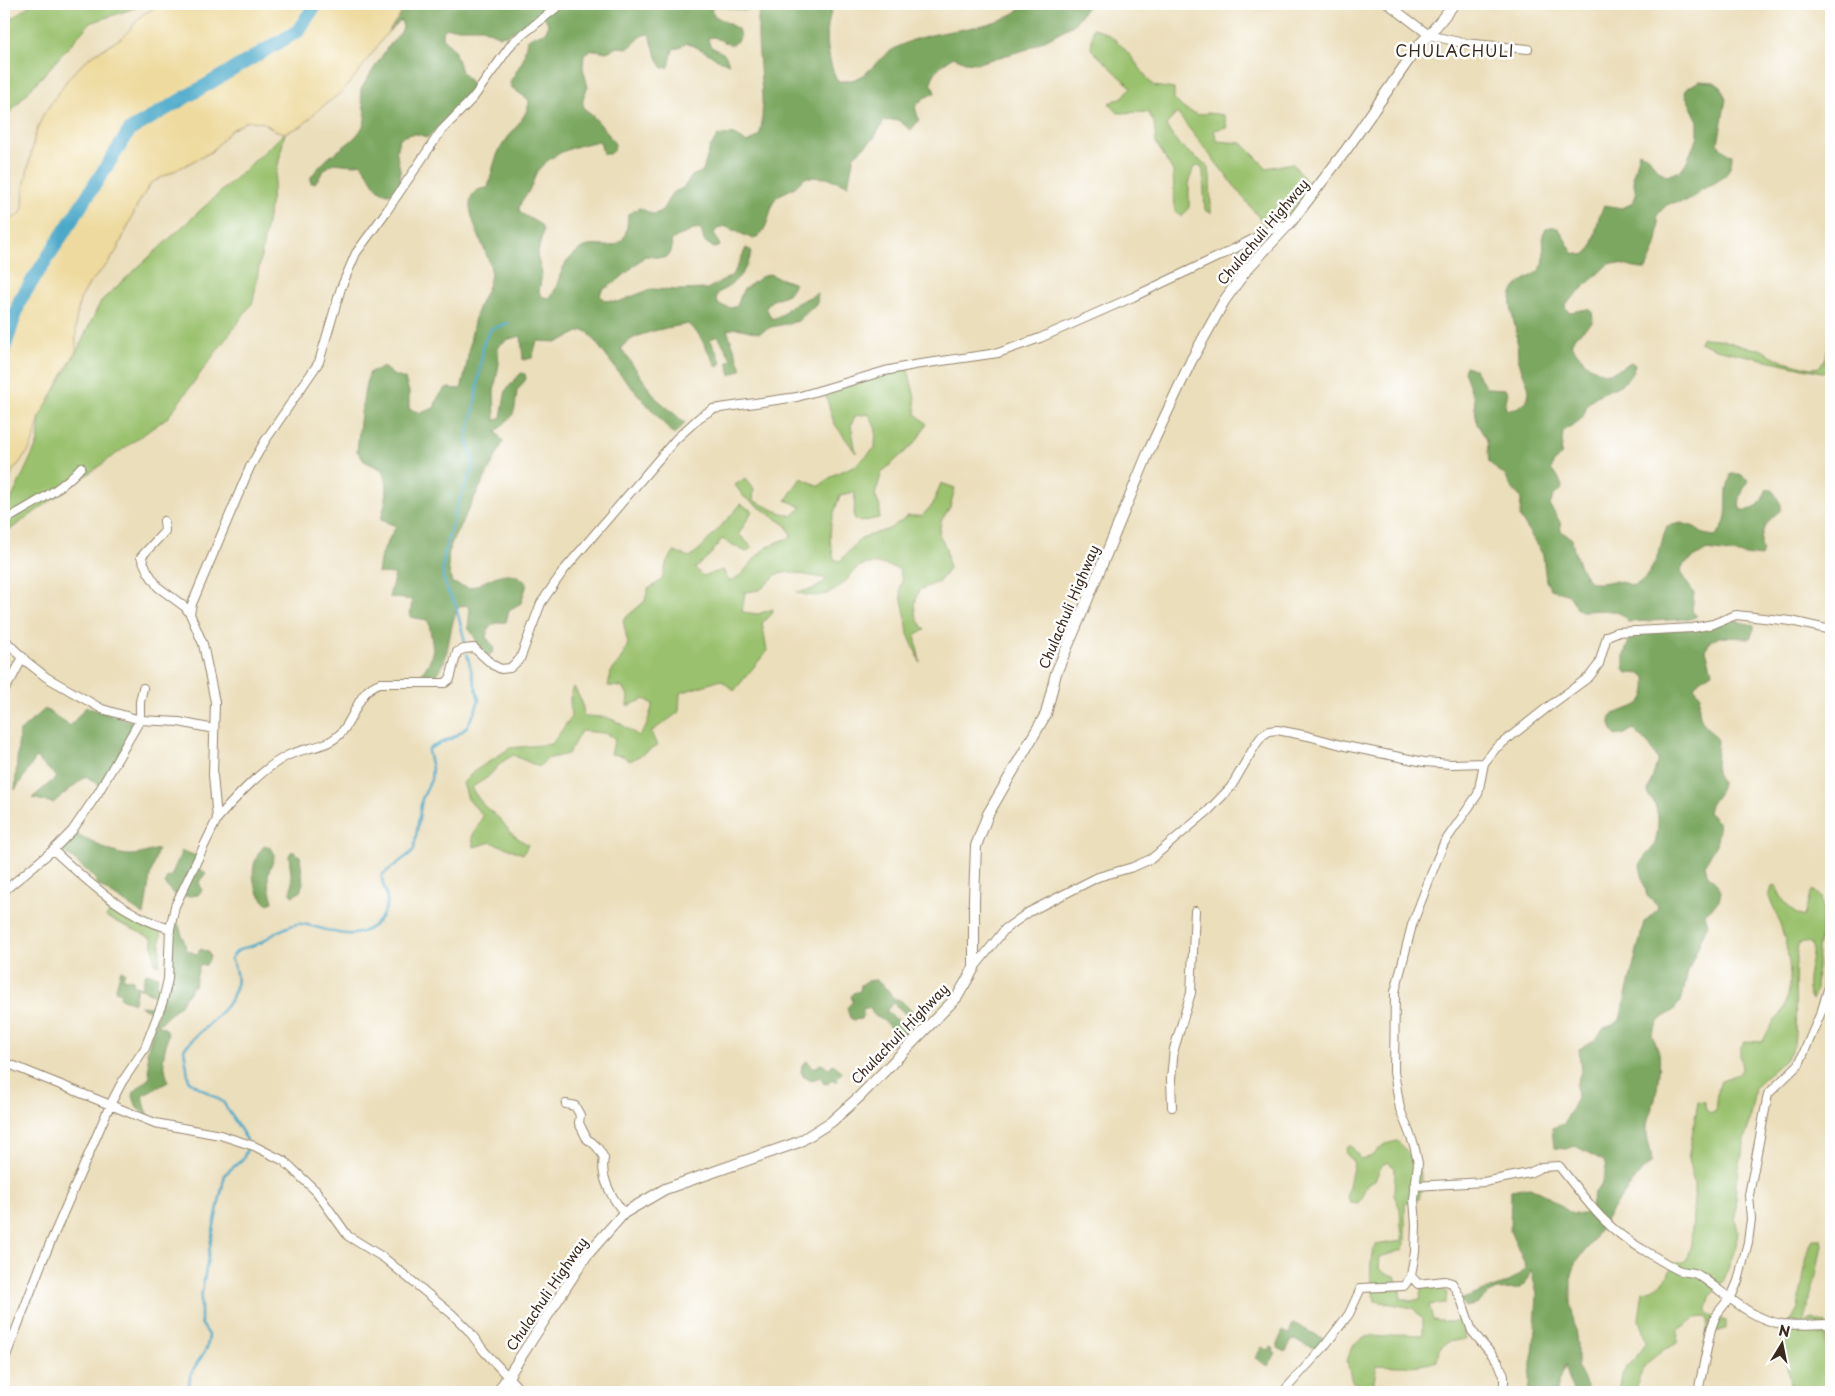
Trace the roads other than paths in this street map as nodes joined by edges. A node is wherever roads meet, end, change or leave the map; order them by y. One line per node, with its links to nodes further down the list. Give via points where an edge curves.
1 (561, 4): 10 (street, via 513,42 473,98 441,131 356,253 341,288 318,362 264,440 250,467)
2 (1388, 4): 4 (street)
3 (1454, 4): 4 (street, Chulachuli Highway)
4 (1429, 35): 5 (street, via 1463,43); 6 (street, Chulachuli Highway)
5 (1528, 49)
6 (1287, 226): 19 (street, via 1280,225 1133,297 998,353 885,371 797,397 713,409 676,439 564,570 542,603 520,659 510,668 501,669 493,665 474,648 464,649 457,652 450,679 445,683 380,683 371,686 336,737 276,762 234,799); 25 (street, Chulachuli Highway, via 1247,269 1224,301 1191,360 1148,453 1056,673 1046,714 988,814 976,846)
7 (81, 468): 8 (street, via 58,488)
8 (4, 521)
9 (164, 521): 10 (street, via 165,531 141,557 158,587 186,607)
10 (190, 614): 17 (street, via 203,644 211,676 215,702)
11 (1831, 630): 18 (street, via 1736,615 1693,628 1611,634 1607,636 1599,664 1589,677 1504,742)
12 (4, 639): 13 (street)
13 (23, 657): 15 (street); 16 (street, via 46,677 102,709)
14 (143, 688): 16 (street)
15 (4, 690)
16 (140, 720): 17 (street, via 179,722); 20 (street, via 98,793 72,831)
17 (214, 729): 19 (street, via 213,775)
18 (1484, 763): 25 (street, via 1424,762 1308,736 1269,731 1256,744 1231,788 1151,859 1098,877 1029,912 1005,929); 30 (street, via 1478,794 1444,843 1436,862 1412,925 1395,992 1394,1072 1400,1109 1418,1163)
19 (217, 819): 23 (street, via 176,906)
20 (53, 850): 21 (street); 23 (street, via 114,902)
21 (4, 891)
22 (1195, 911): 29 (street, via 1191,993 1174,1049)
23 (170, 930): 28 (street, via 168,979 162,1002 145,1048)
24 (1831, 955): 33 (street, via 1829,986 1822,1010 1799,1064 1768,1094 1749,1195 1748,1242)
25 (974, 968): 31 (street, Chulachuli Highway, via 957,997 831,1122 799,1142 665,1189)
26 (4, 1062): 28 (street)
27 (566, 1104): 31 (street, via 575,1106 586,1139 599,1148 604,1158 604,1178)
28 (110, 1105): 35 (street, via 42,1262); 36 (street, via 155,1123 200,1130 254,1146 284,1161 316,1191 348,1236 391,1263 452,1314)
29 (1172, 1107)
30 (1415, 1186): 32 (street, via 1415,1252); 33 (street, via 1484,1182 1529,1173 1542,1167 1559,1166 1612,1230 1680,1271 1700,1275)
31 (624, 1213): 36 (street, Chulachuli Highway, via 586,1256)
32 (1411, 1276): 39 (street, via 1404,1286 1361,1288 1349,1314); 40 (street, via 1418,1284 1452,1283 1472,1331 1498,1363 1504,1376)
33 (1730, 1298): 34 (street, via 1757,1316 1779,1323); 41 (street, via 1716,1315 1711,1329)
34 (1831, 1324)
35 (4, 1361)
36 (508, 1378): 37 (street, Chulachuli Highway); 38 (street)
37 (498, 1392)
38 (522, 1392)
39 (1283, 1392)
40 (1504, 1392)
41 (1698, 1392)

